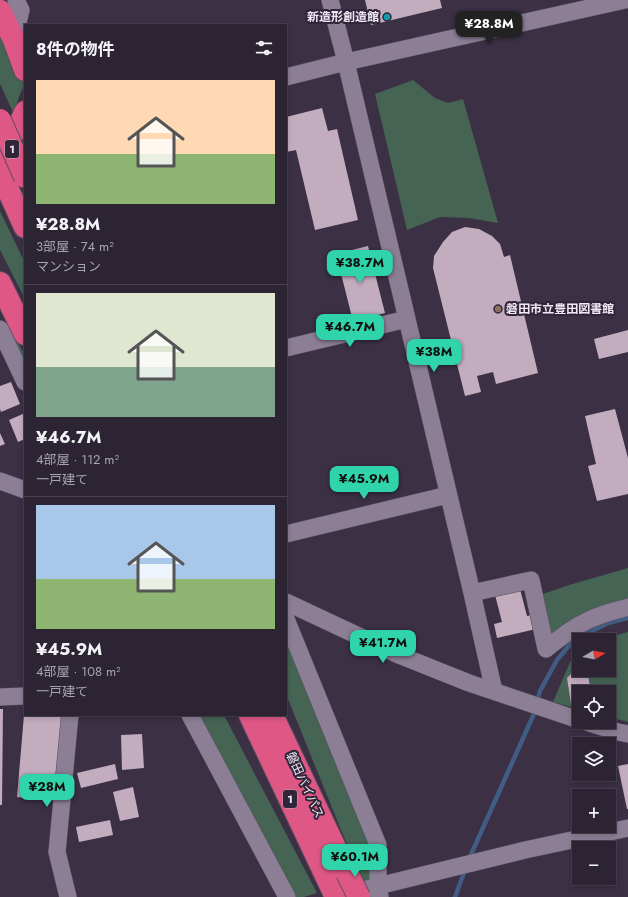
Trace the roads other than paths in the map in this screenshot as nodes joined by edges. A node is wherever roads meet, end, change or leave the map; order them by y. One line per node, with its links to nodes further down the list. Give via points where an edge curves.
1 (16, 0): 6 (street, via 21,10)
2 (330, 0): 7 (street)
3 (625, 0): 4 (street)
4 (585, 4): 7 (street)
5 (0, 10): 6 (highway)
6 (14, 40): 8 (highway)
7 (346, 62): 9 (street); 18 (street)
8 (24, 67)
9 (287, 77)
10 (24, 114): 13 (highway)
11 (0, 120): 15 (highway, 1, bridge)
12 (24, 140): 13 (street)
13 (1, 148): 14 (highway)
14 (24, 154)
15 (11, 179): 16 (highway, 1)
16 (24, 223)
17 (0, 283): 20 (highway)
18 (407, 319): 21 (street); 25 (street)
19 (0, 329): 22 (street)
20 (24, 332)
21 (287, 348)
22 (24, 380)
23 (0, 481): 24 (street)
24 (24, 490)
25 (448, 495): 26 (street); 27 (street)
26 (287, 534)
27 (472, 593): 29 (street, via 531,580 546,648 588,620); 31 (street)
28 (287, 602): 31 (street, via 399,655)
29 (628, 607)
30 (287, 621): 47 (street, via 378,845)
31 (494, 691): 40 (street)
32 (24, 696): 33 (street)
33 (0, 697)
34 (287, 714): 44 (highway, via 295,732)
35 (70, 716): 48 (street, via 57,852)
36 (191, 716): 49 (street)
37 (235, 716): 43 (highway)
38 (250, 716): 43 (highway, 磐田バイパス / 1)
39 (272, 716): 44 (highway, 磐田バイパス / 1)
40 (572, 718)
41 (608, 729): 42 (street)
42 (628, 734)
43 (292, 803): 46 (highway, 磐田バイパス / 1)
44 (314, 804): 50 (highway, 磐田バイパス / 1, bridge)
45 (628, 828): 47 (street, via 525,850)
46 (335, 892): 47 (street)
47 (379, 892)
48 (68, 897)
49 (287, 897)
50 (359, 897)

